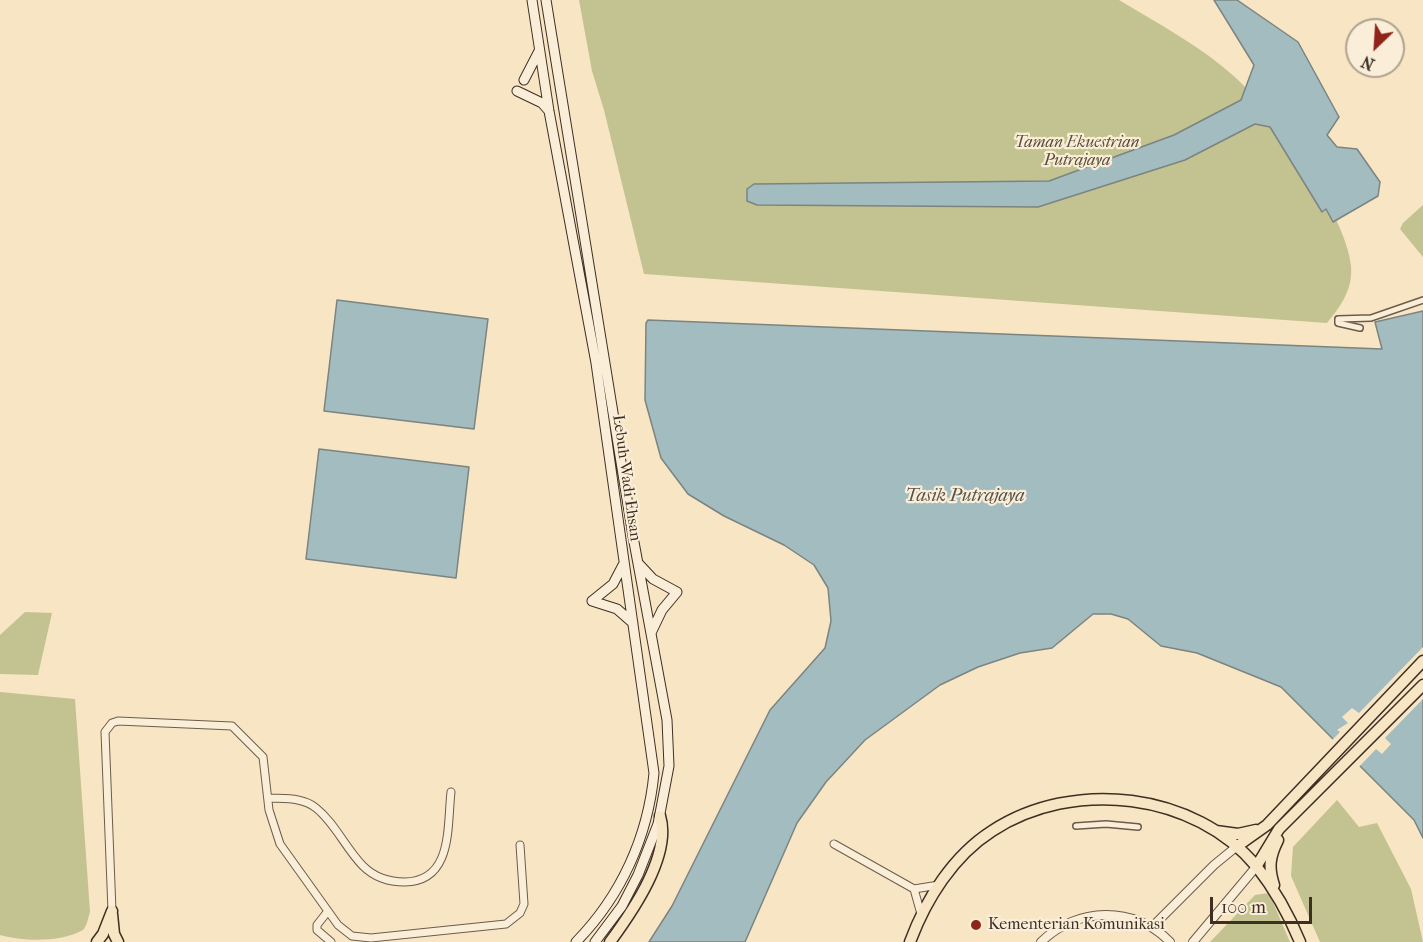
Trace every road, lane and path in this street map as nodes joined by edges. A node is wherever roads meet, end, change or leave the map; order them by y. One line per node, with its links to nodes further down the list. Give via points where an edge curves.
1 (532, 0): 3 (main road, Lebuh Wadi Ehsan)
2 (546, 0): 9 (main road, Lebuh Wadi Ehsan)
3 (539, 50): 4 (main road); 6 (main road, Lebuh Wadi Ehsan)
4 (524, 80)
5 (517, 91): 6 (main road, via 542,103)
6 (549, 111): 10 (main road, Lebuh Wadi Ehsan, via 596,363)
7 (1423, 300): 8 (street, via 1371,318 1338,319 1338,323)
8 (1360, 328)
9 (637, 562): 12 (main road, Lebuh Wadi Ehsan); 12 (main road, via 652,579 677,592 662,610)
10 (623, 565): 11 (main road, Lebuh Wadi Ehsan); 11 (main road, via 613,584 592,601 617,609)
11 (633, 623): 37 (main road, Lebuh Wadi Ehsan, via 650,730 652,798 625,875 591,927)
12 (651, 633): 17 (main road, Lebuh Wadi Ehsan, via 667,720 669,766)
13 (1423, 661): 19 (main road)
14 (1423, 685): 18 (main road)
15 (451, 792): 16 (street, via 445,853 440,865 433,874 408,882 394,882 371,873 312,806 296,800)
16 (268, 798): 30 (street, via 263,757 232,726 112,723 105,738); 31 (street, via 280,844)
17 (660, 816): 38 (main road, Lebuh Wadi Ehsan, via 638,875 622,906); 39 (main road, via 663,825 653,868 635,907)
18 (1291, 819): 26 (main road, via 1269,843); 29 (main road, via 1270,857 1269,872)
19 (1267, 825): 22 (main road, via 1238,834); 25 (main road)
20 (1076, 826): 21 (street)
21 (1138, 827)
22 (1213, 831): 25 (main road); 27 (main road, via 1157,805 1116,799 1064,802 992,831 963,856)
23 (834, 844): 28 (street)
24 (520, 845): 31 (street, via 524,904 520,913 506,924 362,938 345,931)
25 (1236, 847): 26 (main road); 33 (street)
26 (1257, 867): 29 (main road); 43 (street)
27 (939, 885): 28 (street); 32 (main road)
28 (914, 889): 32 (street)
29 (1279, 899): 44 (main road)
30 (112, 911): 34 (main road); 35 (main road)
31 (328, 911): 36 (street, via 316,925)
32 (921, 914): 40 (main road)
33 (1152, 927): 41 (street, via 1118,915 1100,914 1065,924); 42 (street)
34 (97, 942)
35 (118, 942)
36 (331, 942)
37 (576, 942)
38 (595, 942)
39 (610, 942)
40 (910, 942)
41 (1041, 942)
42 (1170, 942)
43 (1193, 942)
44 (1300, 942)

